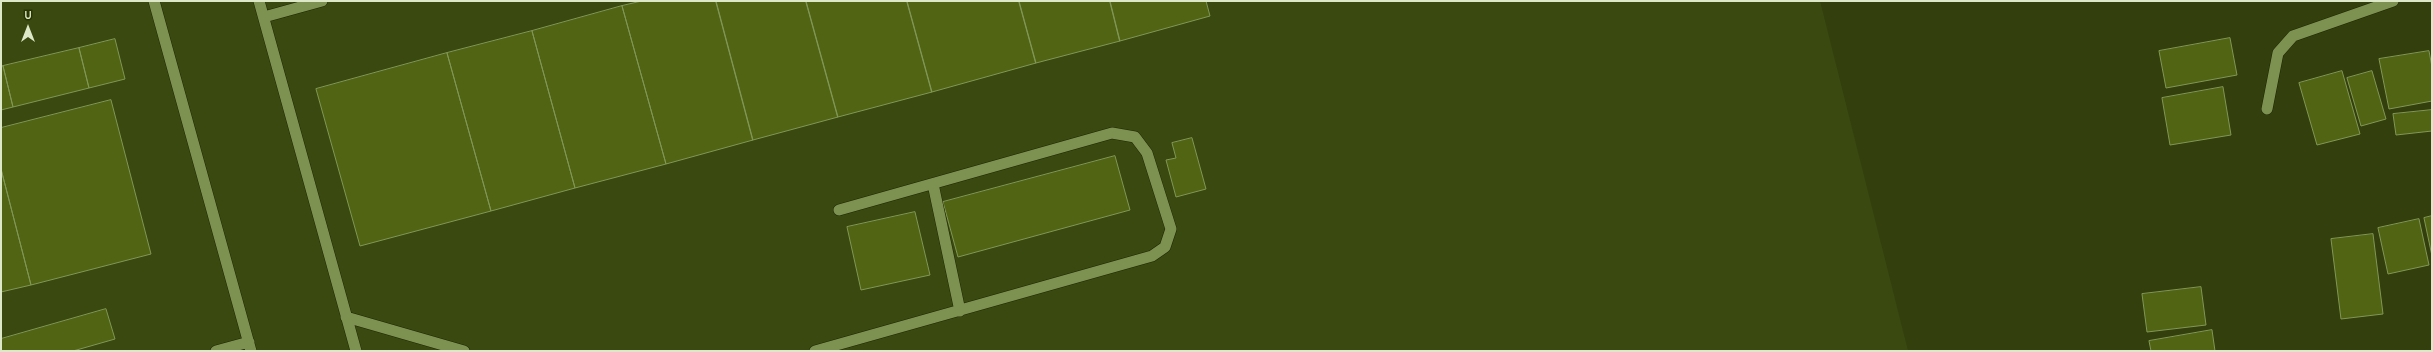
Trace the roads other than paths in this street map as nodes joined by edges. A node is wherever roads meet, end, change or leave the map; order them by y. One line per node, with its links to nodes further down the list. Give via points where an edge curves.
1 (154, 1): 11 (street)
2 (259, 1): 5 (street)
3 (322, 1): 5 (street)
4 (2393, 1): 6 (street, via 2293,36 2278,53)
5 (264, 17): 10 (street)
6 (2267, 109)
7 (933, 184): 8 (street); 9 (street); 9 (street, via 1112,133 1135,137 1148,153 1171,229 1165,247 1152,256)
8 (839, 210)
9 (960, 311): 15 (street)
10 (346, 318): 13 (street); 14 (street)
11 (250, 347): 12 (street)
12 (216, 351)
13 (356, 351)
14 (464, 351)
15 (815, 351)

